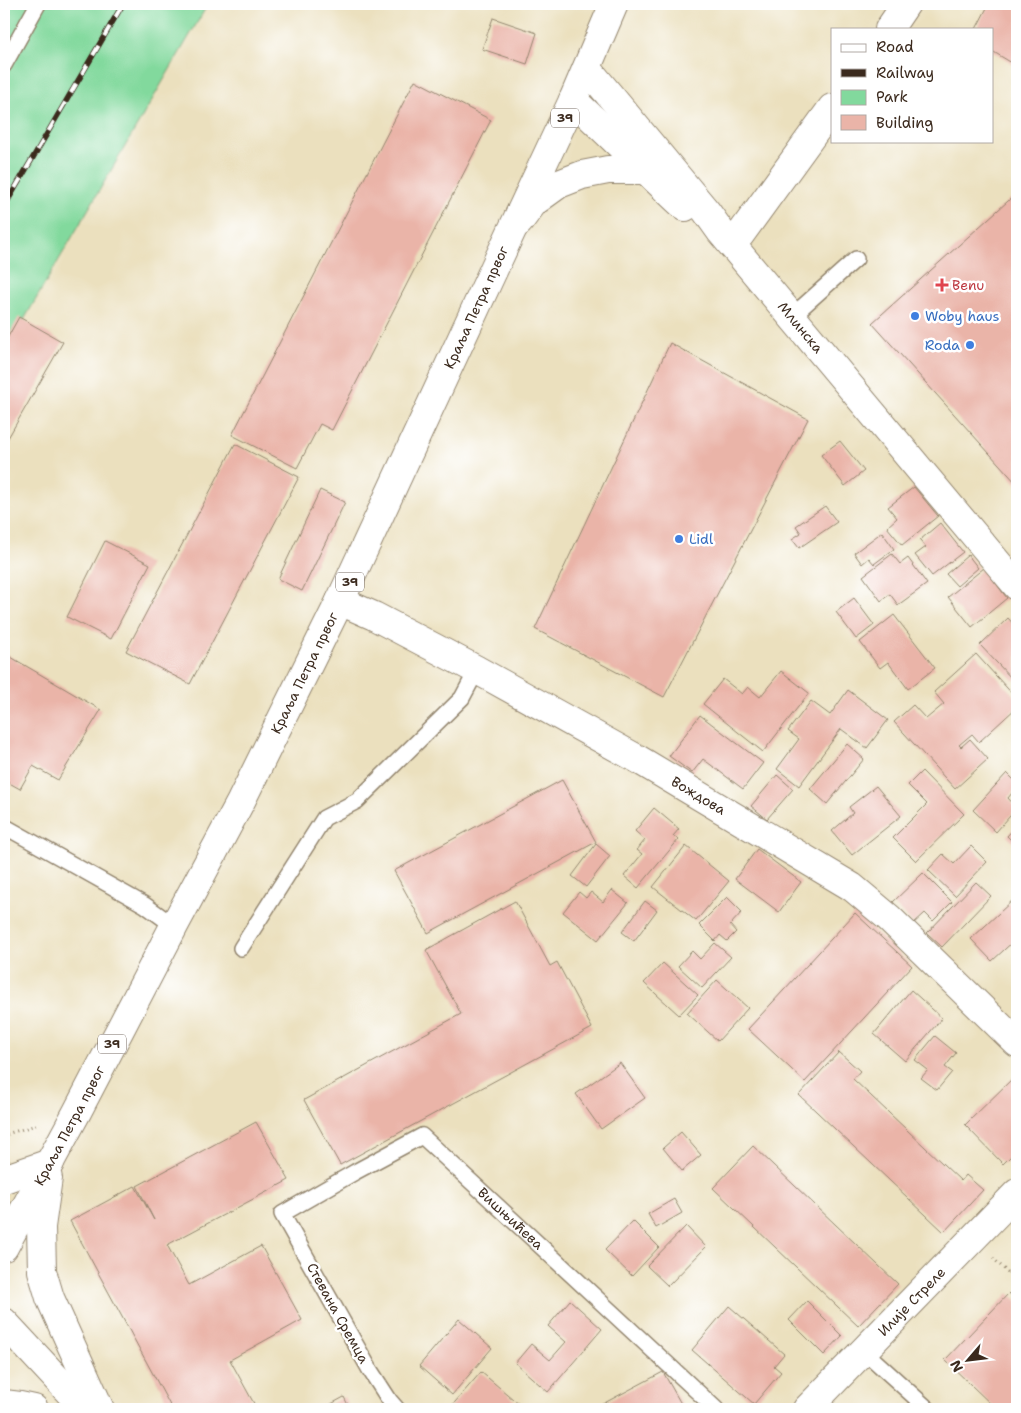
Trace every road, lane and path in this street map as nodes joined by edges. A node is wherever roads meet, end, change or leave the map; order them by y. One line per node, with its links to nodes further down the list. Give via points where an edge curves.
1 (38, 4): 5 (lane)
2 (614, 4): 6 (street, Краља Петра првог / 39)
3 (906, 4): 4 (street)
4 (890, 28)
5 (4, 65)
6 (587, 68): 7 (street, Краља Петра првог / 39); 11 (street, Млинска, via 706,211)
7 (573, 100): 9 (street); 10 (street, Краља Петра првог / 39)
8 (831, 109): 11 (street)
9 (644, 170): 10 (street, via 608,170 559,184 534,202); 11 (street, via 699,221)
10 (512, 231): 15 (street, Краља Петра првог / 39)
11 (730, 234): 13 (street, Млинска)
12 (856, 259): 13 (lane)
13 (791, 317): 14 (street, Млинска)
14 (1017, 586)
15 (340, 601): 16 (street, Вождова); 18 (street, Краља Петра првог / 39, via 241,801)
16 (477, 670): 19 (lane, via 462,698 357,801 324,818); 20 (street, Вождова, via 636,758 852,887 889,918)
17 (6, 832): 18 (lane, via 145,905)
18 (174, 926): 21 (street, Краља Петра првог / 39)
19 (241, 948)
20 (1017, 1043)
21 (50, 1162): 22 (street); 25 (street, Краља Петра првог / 39); 31 (street, via 42,1227 42,1271 50,1298)
22 (4, 1179)
23 (1017, 1193): 27 (street, Илије Стреле)
24 (282, 1214): 32 (lane, Стевана Сремца, via 370,1370); 33 (lane, Вишњићева, via 422,1136)
25 (4, 1247)
26 (4, 1322): 30 (street)
27 (864, 1351): 34 (street, Илије Стреле); 35 (lane)
28 (4, 1404): 29 (street)
29 (34, 1409)
30 (85, 1409)
31 (100, 1409)
32 (397, 1409)
33 (716, 1409)
34 (807, 1409)
35 (928, 1409)

